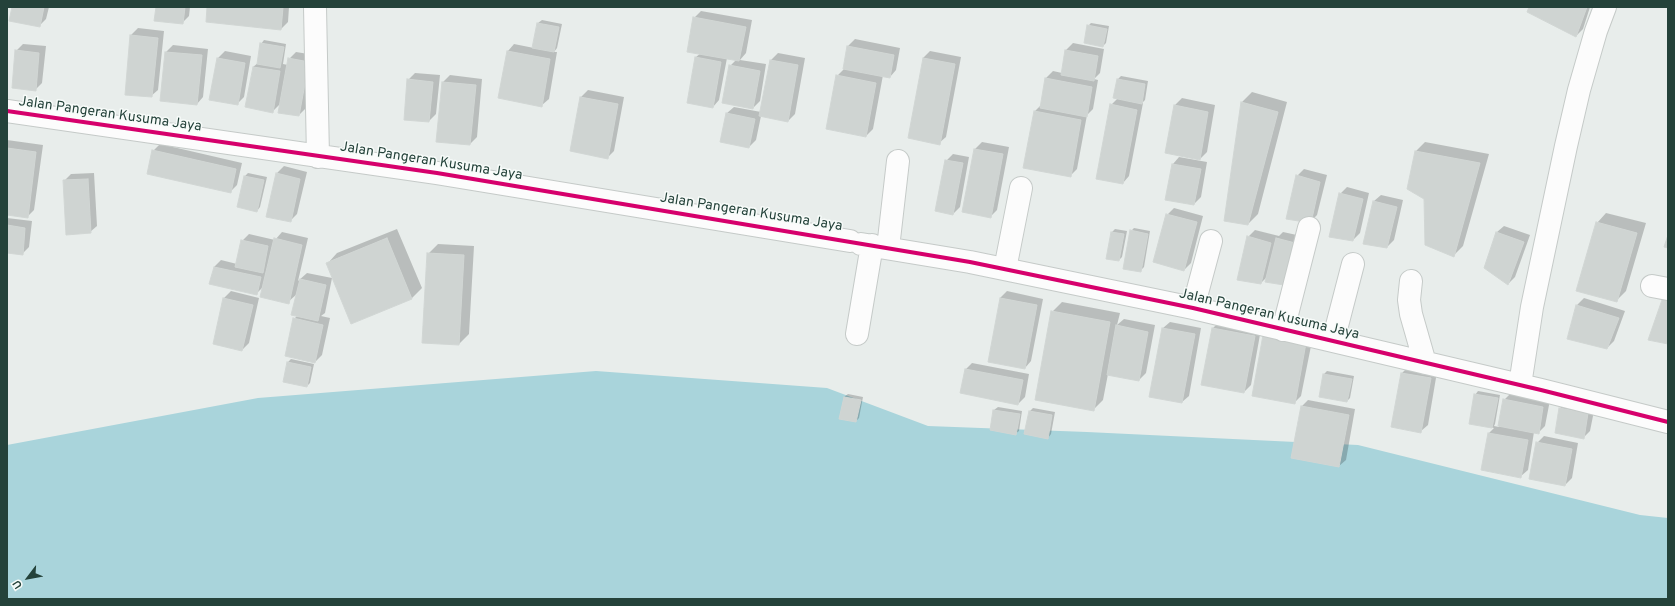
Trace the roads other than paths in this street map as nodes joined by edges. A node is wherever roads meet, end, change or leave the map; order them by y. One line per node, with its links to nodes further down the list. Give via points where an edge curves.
1 (315, 7): 4 (street)
2 (1605, 7): 18 (street, via 1579,90 1566,146 1532,307)
3 (7, 111): 4 (street, Jalan Pangeran Kusuma Jaya)
4 (318, 156): 9 (street, Jalan Pangeran Kusuma Jaya, via 437,173)
5 (898, 161): 9 (street)
6 (1021, 188): 11 (street)
7 (1309, 228): 14 (street)
8 (1212, 241): 13 (street)
9 (868, 244): 11 (street, Jalan Pangeran Kusuma Jaya); 15 (street)
10 (1353, 264): 16 (street)
11 (1005, 269): 13 (street, Jalan Pangeran Kusuma Jaya)
12 (1411, 281): 17 (street, via 1411,314)
13 (1193, 308): 14 (street, Jalan Pangeran Kusuma Jaya)
14 (1283, 330): 16 (street, Jalan Pangeran Kusuma Jaya)
15 (857, 334)
16 (1333, 341): 17 (street, Jalan Pangeran Kusuma Jaya)
17 (1425, 363): 18 (street, Jalan Pangeran Kusuma Jaya)
18 (1520, 385): 19 (street, Jalan Pangeran Kusuma Jaya)
19 (1668, 422)

